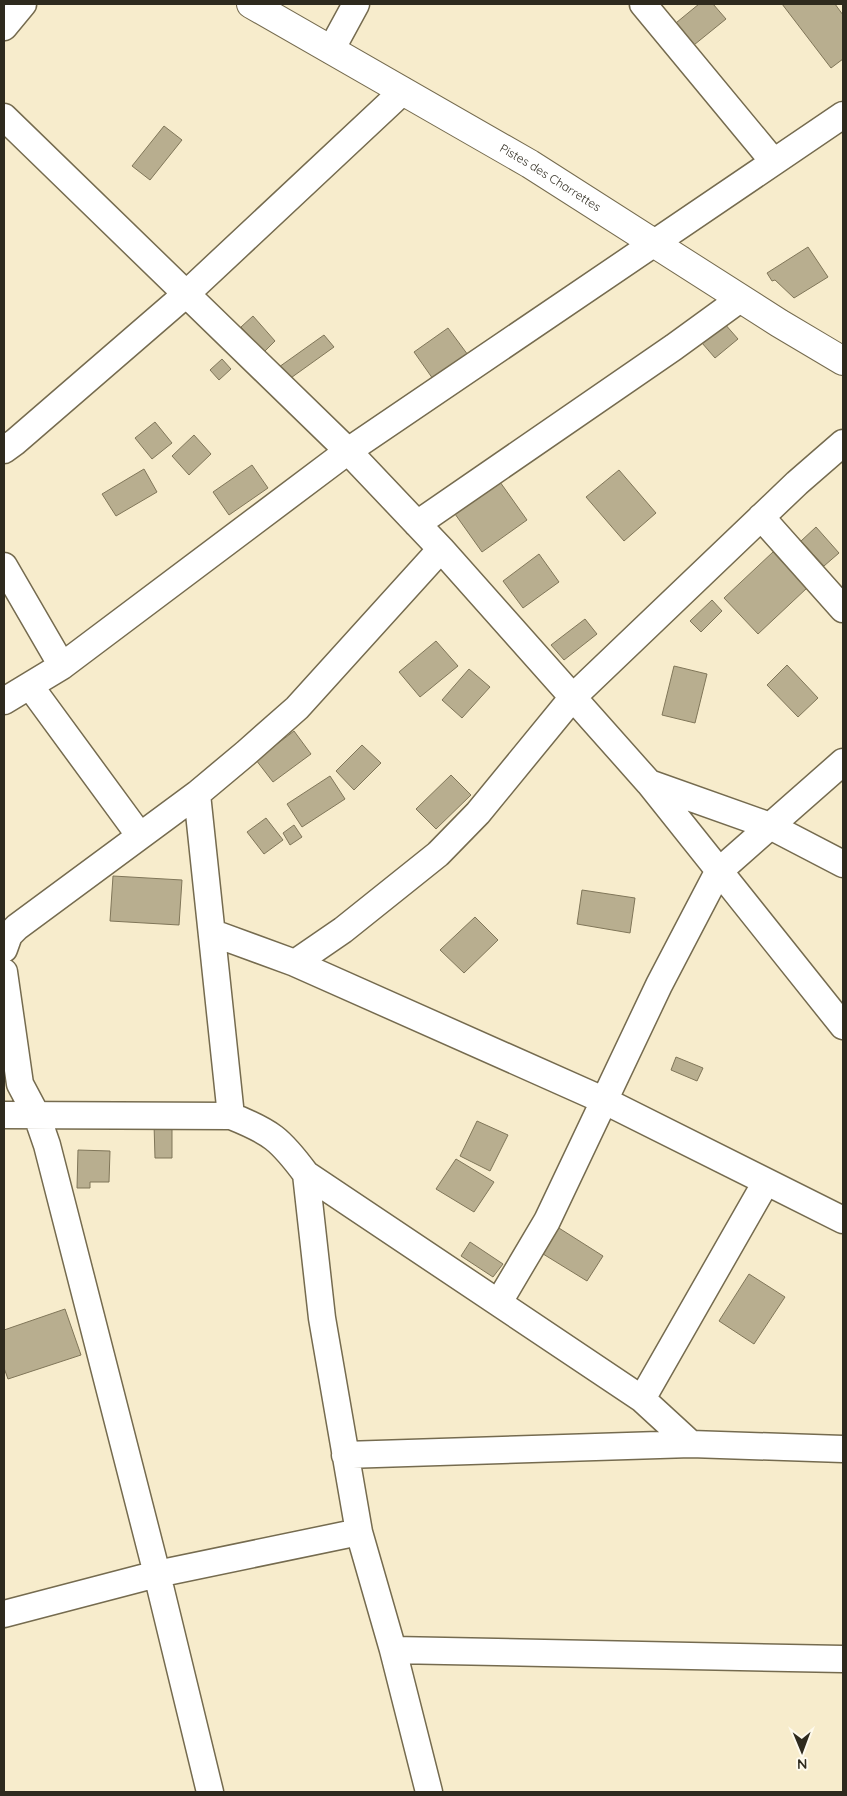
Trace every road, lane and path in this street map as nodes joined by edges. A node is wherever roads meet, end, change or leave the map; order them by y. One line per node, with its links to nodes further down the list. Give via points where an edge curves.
1 (23, 4): 5 (street)
2 (251, 4): 6 (main road, Pistes des Charrettes)
3 (356, 4): 6 (street)
4 (643, 4): 10 (street)
5 (4, 27)
6 (331, 50): 7 (main road, Pistes des Charrettes)
7 (403, 91): 11 (main road, Pistes des Charrettes, via 530,164); 12 (street)
8 (843, 115): 10 (street)
9 (4, 117): 12 (street, via 123,230)
10 (773, 161): 11 (street)
11 (652, 243): 13 (main road, Pistes des Charrettes); 17 (street)
12 (185, 295): 15 (street); 17 (street)
13 (740, 299): 14 (main road, Pistes des Charrettes); 19 (street)
14 (843, 361)
15 (7, 442)
16 (843, 443): 18 (street)
17 (348, 451): 19 (street); 23 (street)
18 (761, 517): 22 (street); 25 (street)
19 (417, 524): 20 (street)
20 (441, 549): 25 (street); 29 (street, via 297,708)
21 (4, 566): 23 (street)
22 (843, 609)
23 (62, 666): 24 (street)
24 (30, 686): 26 (street); 31 (street)
25 (572, 697): 28 (street); 36 (street, via 478,813 438,854)
26 (5, 699)
27 (843, 762): 30 (street)
28 (649, 784): 30 (street); 33 (street)
29 (197, 794): 31 (street); 34 (street)
30 (770, 826): 32 (street); 33 (street)
31 (140, 836): 35 (street, via 17,926 9,935)
32 (843, 864)
33 (718, 872): 38 (street); 39 (street)
34 (212, 934): 36 (street); 42 (street)
35 (4, 949)
36 (296, 963): 39 (street)
37 (4, 972): 41 (street, via 20,1084)
38 (843, 1026)
39 (603, 1100): 44 (street); 46 (street, via 547,1221)
40 (4, 1115): 41 (street)
41 (37, 1116): 42 (street); 52 (street)
42 (231, 1116): 43 (street, via 262,1128 281,1142)
43 (306, 1174): 46 (street); 50 (street, via 322,1318)
44 (766, 1182): 45 (street); 47 (street)
45 (843, 1220)
46 (499, 1302): 47 (street)
47 (642, 1399): 48 (street)
48 (691, 1444): 49 (street); 50 (street)
49 (843, 1449)
50 (345, 1455): 51 (street)
51 (359, 1532): 52 (street); 54 (street)
52 (157, 1574): 53 (street); 56 (street)
53 (4, 1614)
54 (393, 1650): 55 (street); 57 (street)
55 (843, 1659)
56 (210, 1792)
57 (428, 1792)

